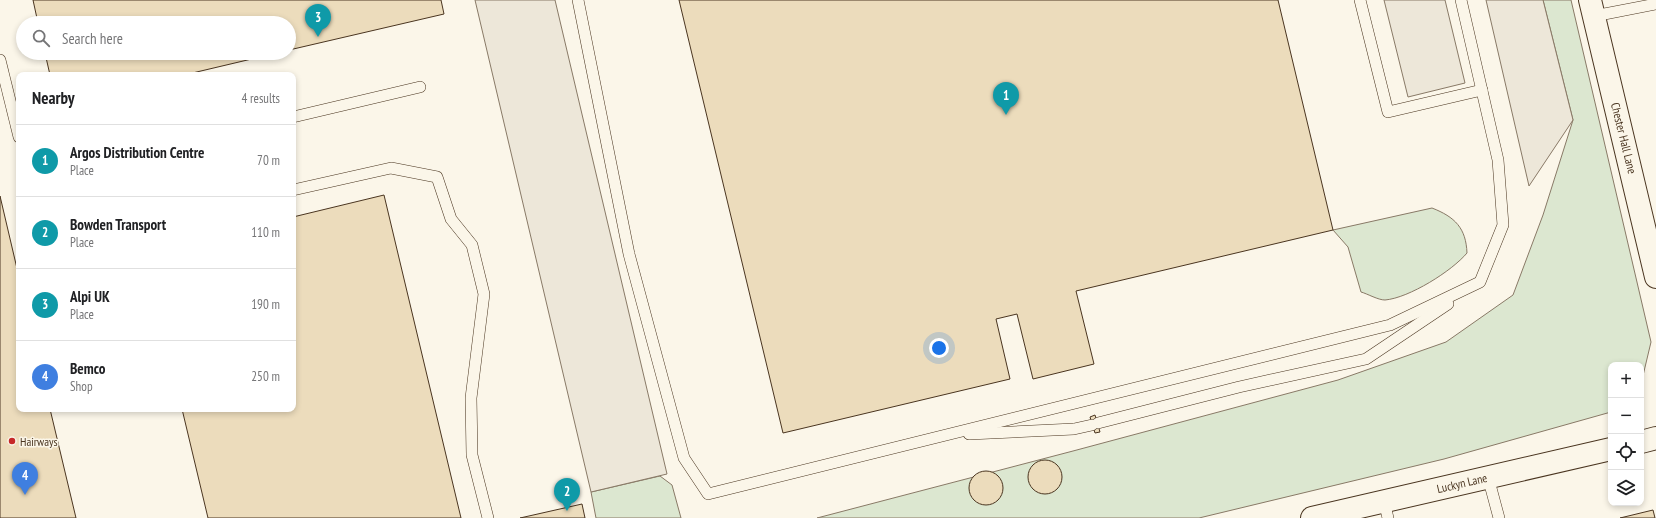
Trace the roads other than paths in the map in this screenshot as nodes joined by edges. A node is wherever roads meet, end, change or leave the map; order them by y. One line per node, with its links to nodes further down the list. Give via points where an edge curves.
1 (578, 0): 14 (lane, via 629,254 684,458 708,494)
2 (1360, 0): 8 (lane, via 1388,112)
3 (1461, 0): 8 (lane)
4 (1656, 4): 5 (lane)
5 (1592, 8): 12 (street, Chester Hall Lane)
6 (0, 60): 10 (lane)
7 (420, 87): 9 (lane)
8 (1482, 90): 13 (lane, via 1498,160 1503,225)
9 (296, 116)
10 (16, 125)
11 (296, 189): 20 (lane, via 391,168 437,177 451,219 472,245 484,294 471,398 472,455)
12 (1656, 277)
13 (1480, 282): 14 (lane, via 1390,325); 14 (lane, via 1366,359 1239,387 1074,429)
14 (942, 436)
15 (1656, 438): 16 (street)
16 (1644, 441)
17 (1608, 450): 18 (street, Luckyn Lane)
18 (1488, 477): 19 (street, Luckyn Lane); 22 (lane)
19 (1386, 510): 21 (street, Luckyn Lane)
20 (488, 518)
21 (1312, 518)
22 (1499, 518)

